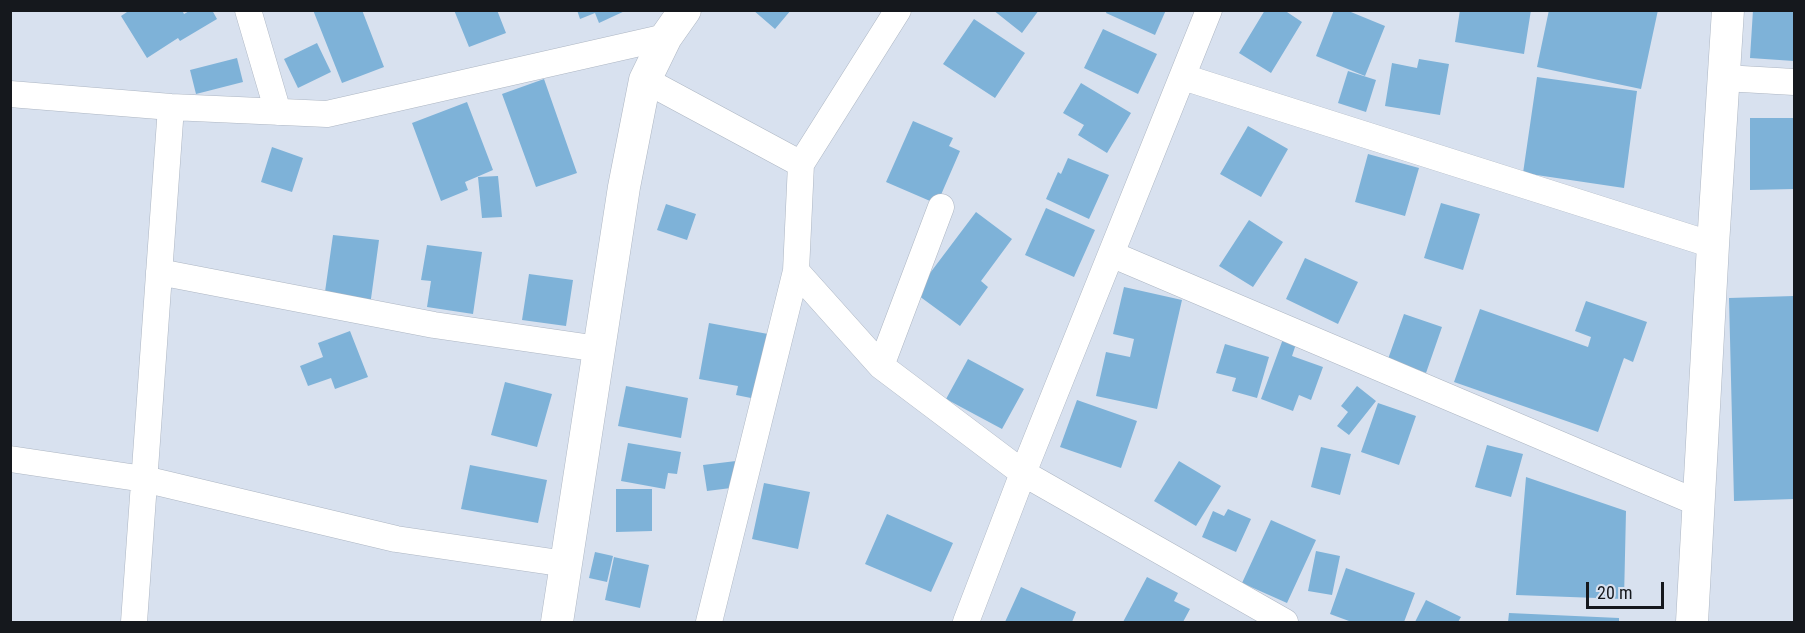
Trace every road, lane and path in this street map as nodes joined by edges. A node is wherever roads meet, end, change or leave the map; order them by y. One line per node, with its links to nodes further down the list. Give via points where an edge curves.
1 (248, 10): 13 (street)
2 (685, 10): 6 (street)
3 (898, 10): 14 (street)
4 (1209, 10): 7 (street)
5 (1728, 10): 8 (street)
6 (666, 37): 9 (street); 13 (street, via 327,114)
7 (1182, 77): 16 (street); 17 (street)
8 (1724, 78): 10 (street); 16 (street)
9 (645, 80): 14 (street); 20 (street)
10 (1794, 82)
11 (10, 94): 12 (street)
12 (171, 107): 13 (street); 19 (street)
13 (278, 112)
14 (801, 164): 18 (street)
15 (941, 207): 21 (street)
16 (1713, 245): 25 (street)
17 (1111, 254): 23 (street); 25 (street)
18 (796, 271): 21 (street); 30 (street)
19 (159, 272): 20 (street, via 434,325); 24 (street)
20 (599, 350): 26 (street)
21 (881, 366): 23 (street)
22 (10, 459): 24 (street)
23 (1023, 473): 27 (street); 31 (street)
24 (144, 479): 26 (street, via 396,538); 28 (street)
25 (1698, 503): 33 (street)
26 (566, 564): 29 (street)
27 (1253, 614): 32 (street)
28 (134, 622)
29 (557, 622)
30 (709, 622)
31 (966, 622)
32 (1285, 622)
33 (1692, 622)

